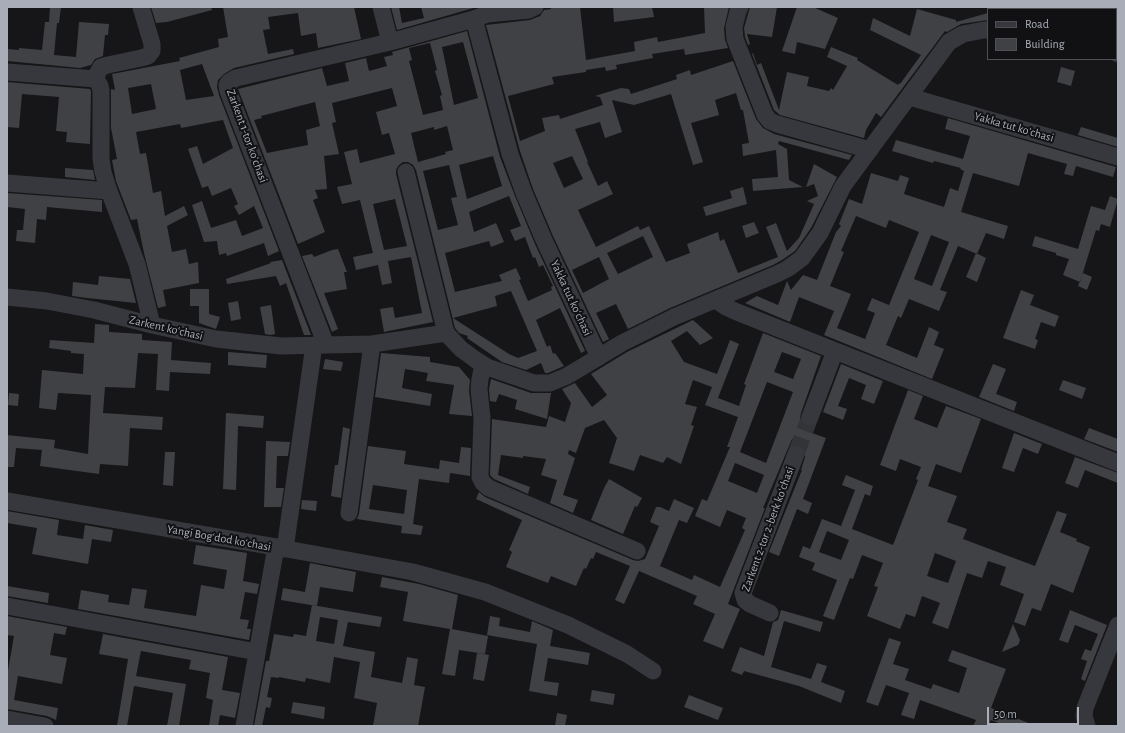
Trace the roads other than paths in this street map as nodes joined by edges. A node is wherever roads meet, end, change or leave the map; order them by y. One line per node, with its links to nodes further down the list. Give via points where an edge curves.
1 (141, 7): 9 (street, via 152,51 148,56 101,67)
2 (381, 7): 7 (street)
3 (535, 7): 5 (street, via 529,10 487,14)
4 (740, 7): 11 (street, via 734,27 735,39 765,115 770,121)
5 (474, 19): 7 (street); 23 (street, Yakka tut koʻchasi, via 510,154 524,193)
6 (987, 30): 10 (street, via 962,34 949,42)
7 (390, 42): 21 (street, Zarkent 1-tor koʻchasi, via 231,79 227,86)
8 (7, 72): 9 (street)
9 (96, 79): 15 (street, via 101,91 101,159)
10 (910, 97): 11 (street); 12 (street, Yakka tut koʻchasi)
11 (870, 150): 17 (street, via 843,186 820,233 802,258 787,269)
12 (1118, 157)
13 (406, 172): 19 (street)
14 (7, 183): 15 (street)
15 (109, 191): 18 (street, via 137,264)
16 (7, 297): 18 (street, Zarkent koʻchasi, via 94,310)
17 (716, 300): 22 (street, via 737,312); 23 (street, via 674,317)
18 (152, 325): 21 (street, Zarkent koʻchasi, via 216,339 281,346)
19 (446, 333): 20 (street, Zarkent koʻchasi); 24 (street, via 461,349)
20 (372, 344): 21 (street, Zarkent koʻchasi); 29 (street)
21 (320, 345): 30 (street)
22 (835, 351): 25 (street); 27 (street)
23 (599, 357): 24 (street, via 550,383 534,383)
24 (483, 365): 31 (street, via 479,389 482,418 480,477 483,483 489,488)
25 (810, 417)
26 (796, 454): 33 (street, Zarkent 2-tor 2-berk koʻchasi, via 743,593 744,600)
27 (1118, 463)
28 (7, 501): 30 (street, Yangi Bogʻdod koʻchasi)
29 (349, 513)
30 (280, 548): 35 (street, Yangi Bogʻdod koʻchasi); 36 (street, via 413,572 484,592 568,625 627,654)
31 (637, 551)
32 (7, 606): 35 (street)
33 (770, 613)
34 (1118, 625): 40 (street, via 1086,708 1084,716)
35 (257, 652): 39 (street, Yangi Bogʻdod koʻchasi)
36 (653, 671)
37 (7, 719): 38 (street)
38 (45, 726)
39 (244, 726)
40 (1087, 726)

